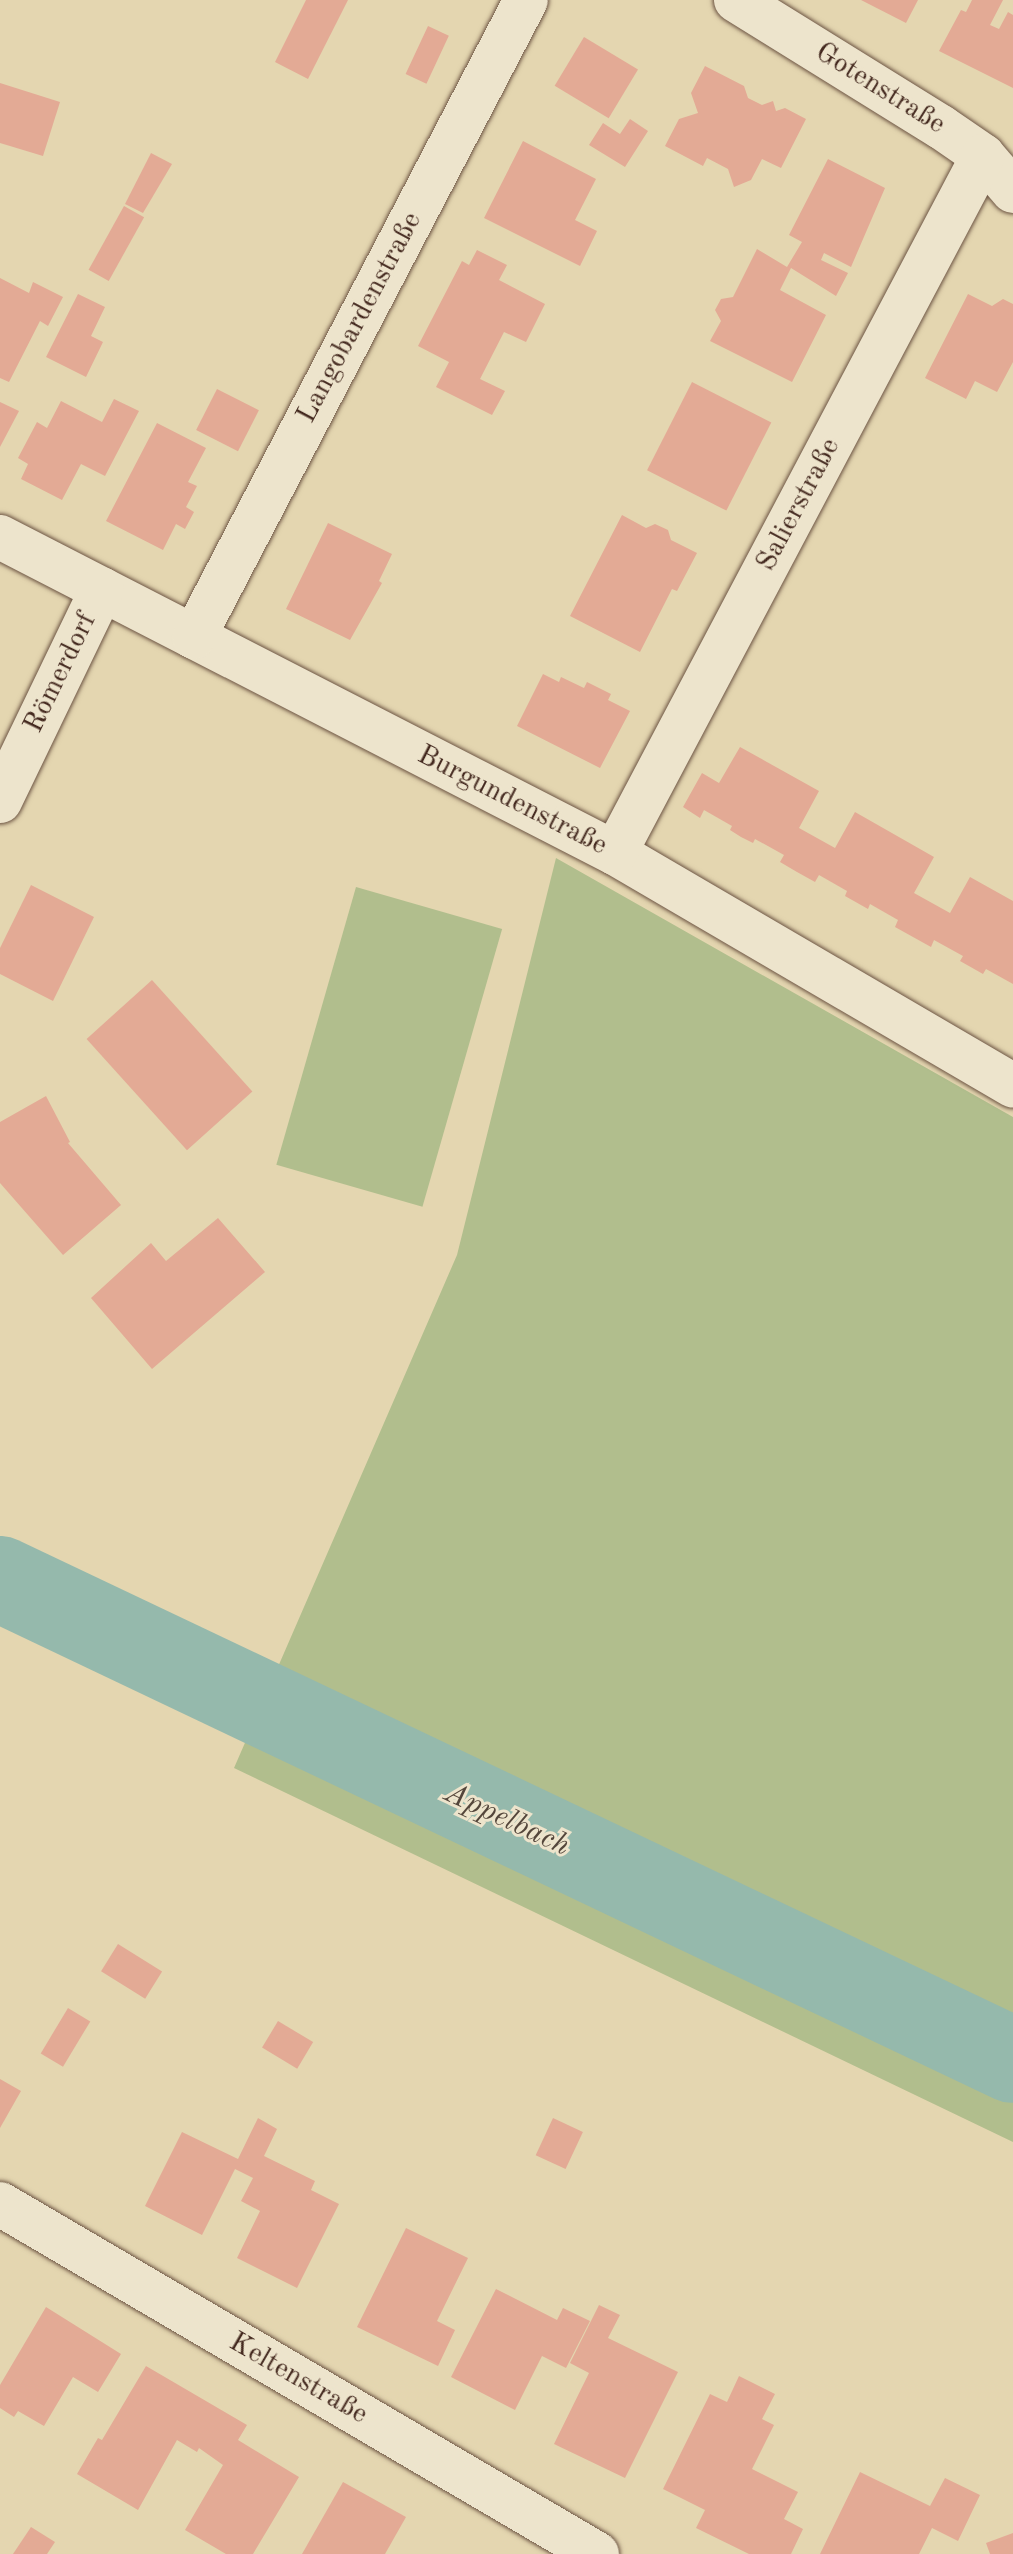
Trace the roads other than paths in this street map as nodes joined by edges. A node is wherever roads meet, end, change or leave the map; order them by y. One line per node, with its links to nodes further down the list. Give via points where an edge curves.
1 (526, 0): 7 (street, Langobardenstraße)
2 (736, 0): 3 (street, Gotenstraße)
3 (983, 156): 4 (street, Gotenstraße); 9 (street, Salierstraße)
4 (1013, 191)
5 (0, 537): 6 (street, Burgundenstraße)
6 (102, 589): 7 (street, Burgundenstraße); 8 (street, Römerdorf)
7 (194, 637): 9 (street, Burgundenstraße)
8 (0, 801)
9 (615, 853): 10 (street, Burgundenstraße)
10 (1013, 1086)
11 (0, 2204): 12 (street, Keltenstraße)
12 (597, 2554)

